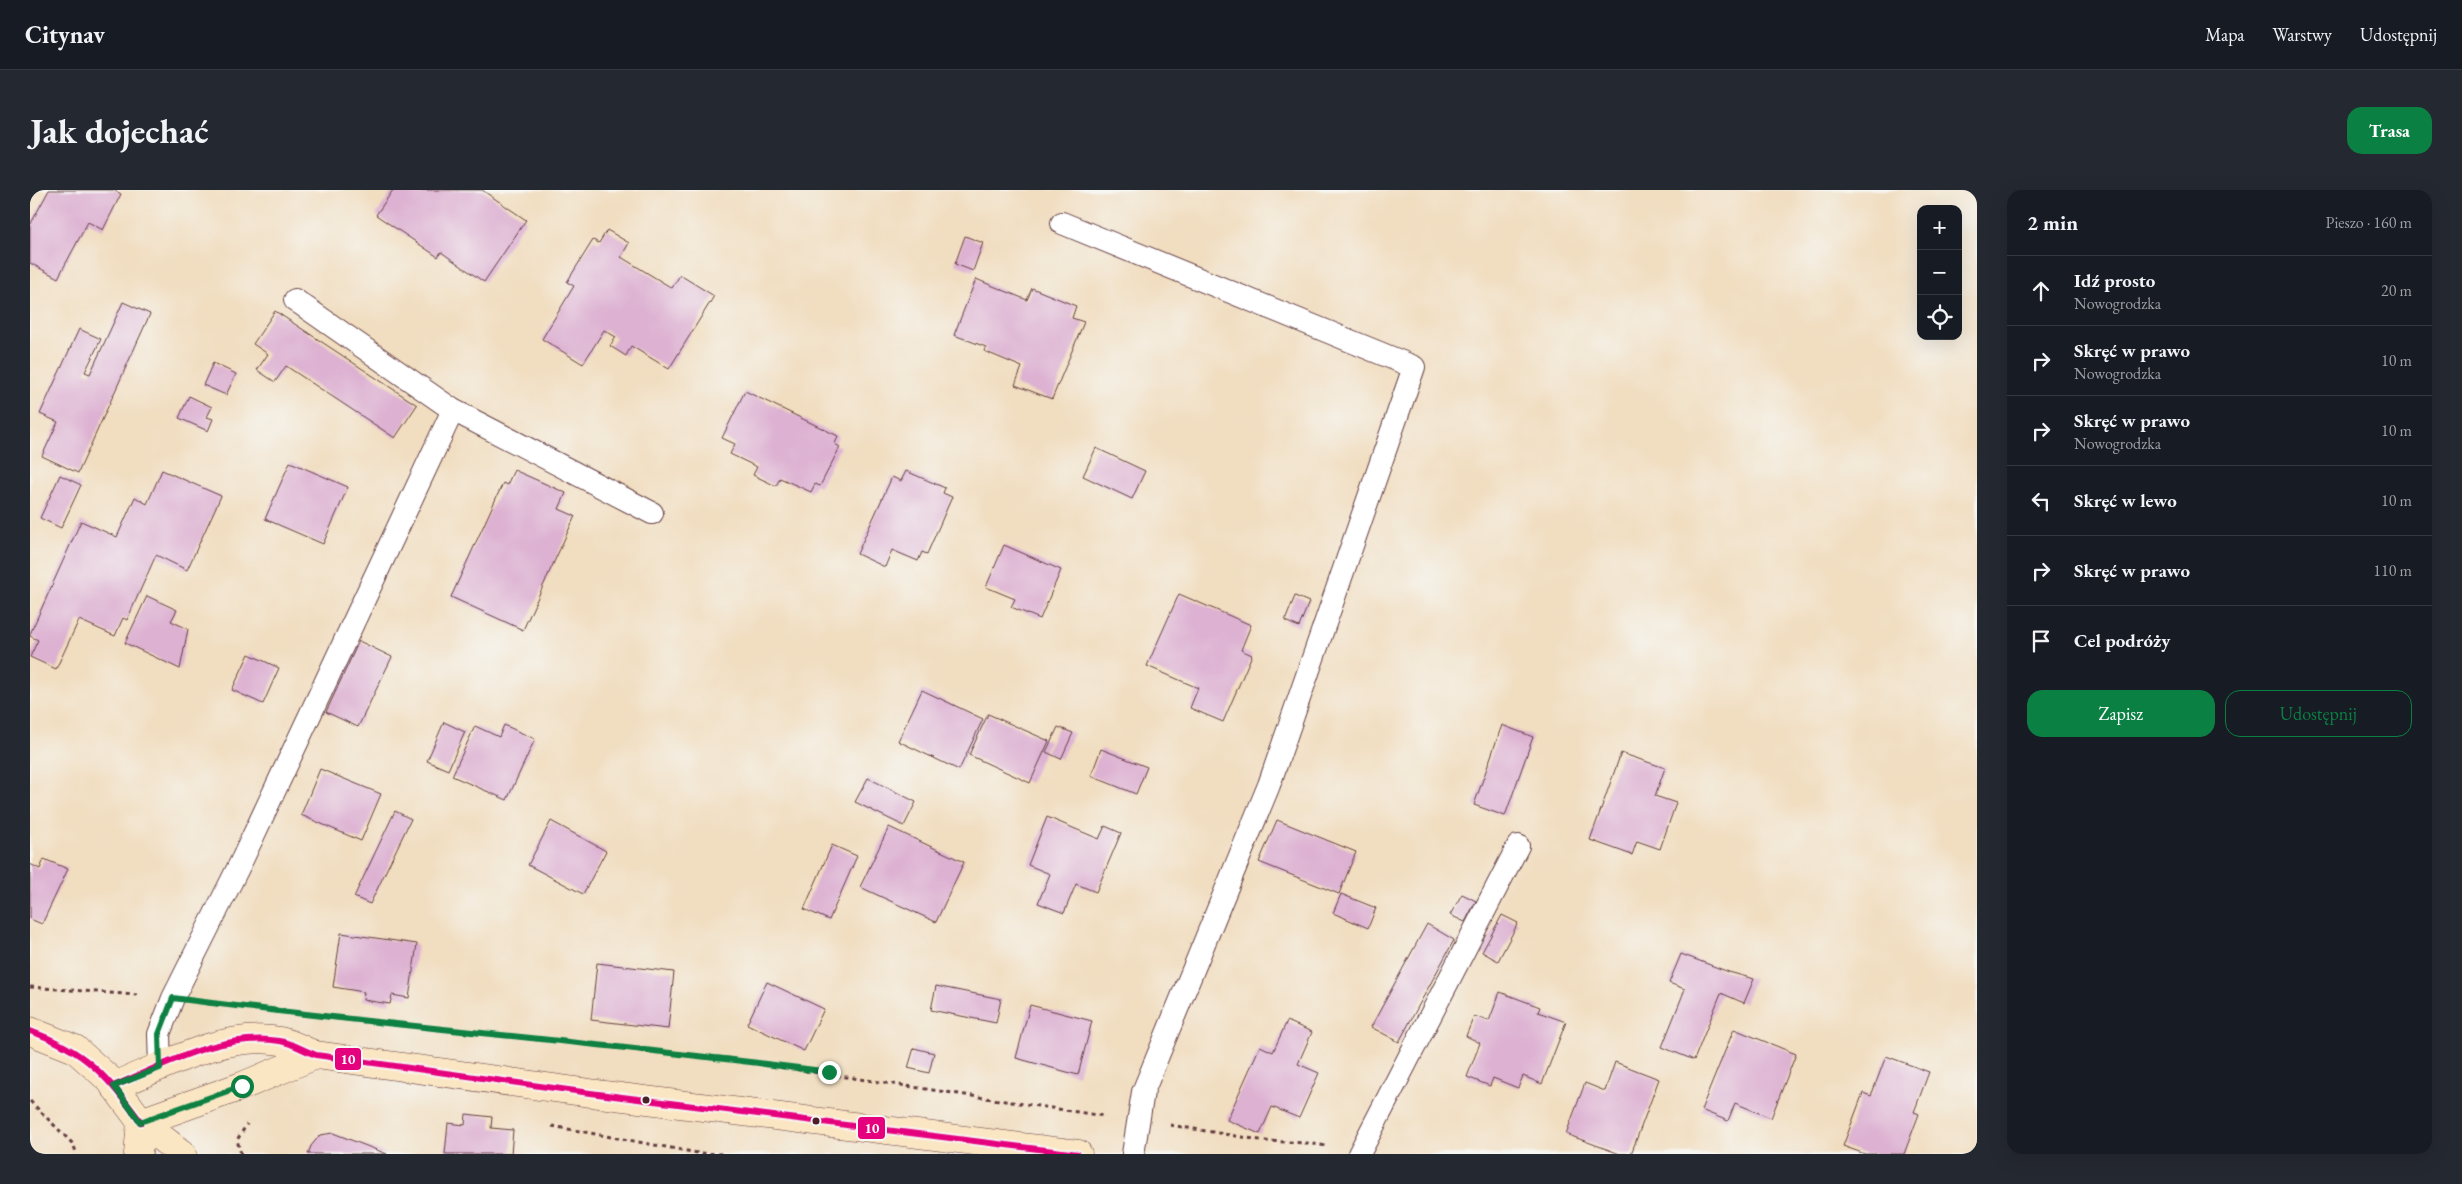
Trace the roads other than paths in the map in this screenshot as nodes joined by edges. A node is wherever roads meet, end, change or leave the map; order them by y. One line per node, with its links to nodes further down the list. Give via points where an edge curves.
1 (1062, 223): 15 (lane, via 1414,366 1269,785 1143,1092)
2 (295, 300): 3 (lane)
3 (453, 410): 4 (lane); 8 (lane, via 242,860 173,998 159,1034)
4 (652, 513)
5 (1518, 846): 11 (lane)
6 (30, 1032): 9 (street, via 75,1049)
7 (316, 1055): 8 (street, via 281,1041 255,1039 214,1047); 10 (street, via 242,1086); 14 (street)
8 (160, 1068): 9 (street)
9 (114, 1086): 10 (street)
10 (140, 1122): 12 (street); 13 (street)
11 (1359, 1153)
12 (138, 1154)
13 (182, 1154)
14 (1078, 1154)
15 (1133, 1154)

